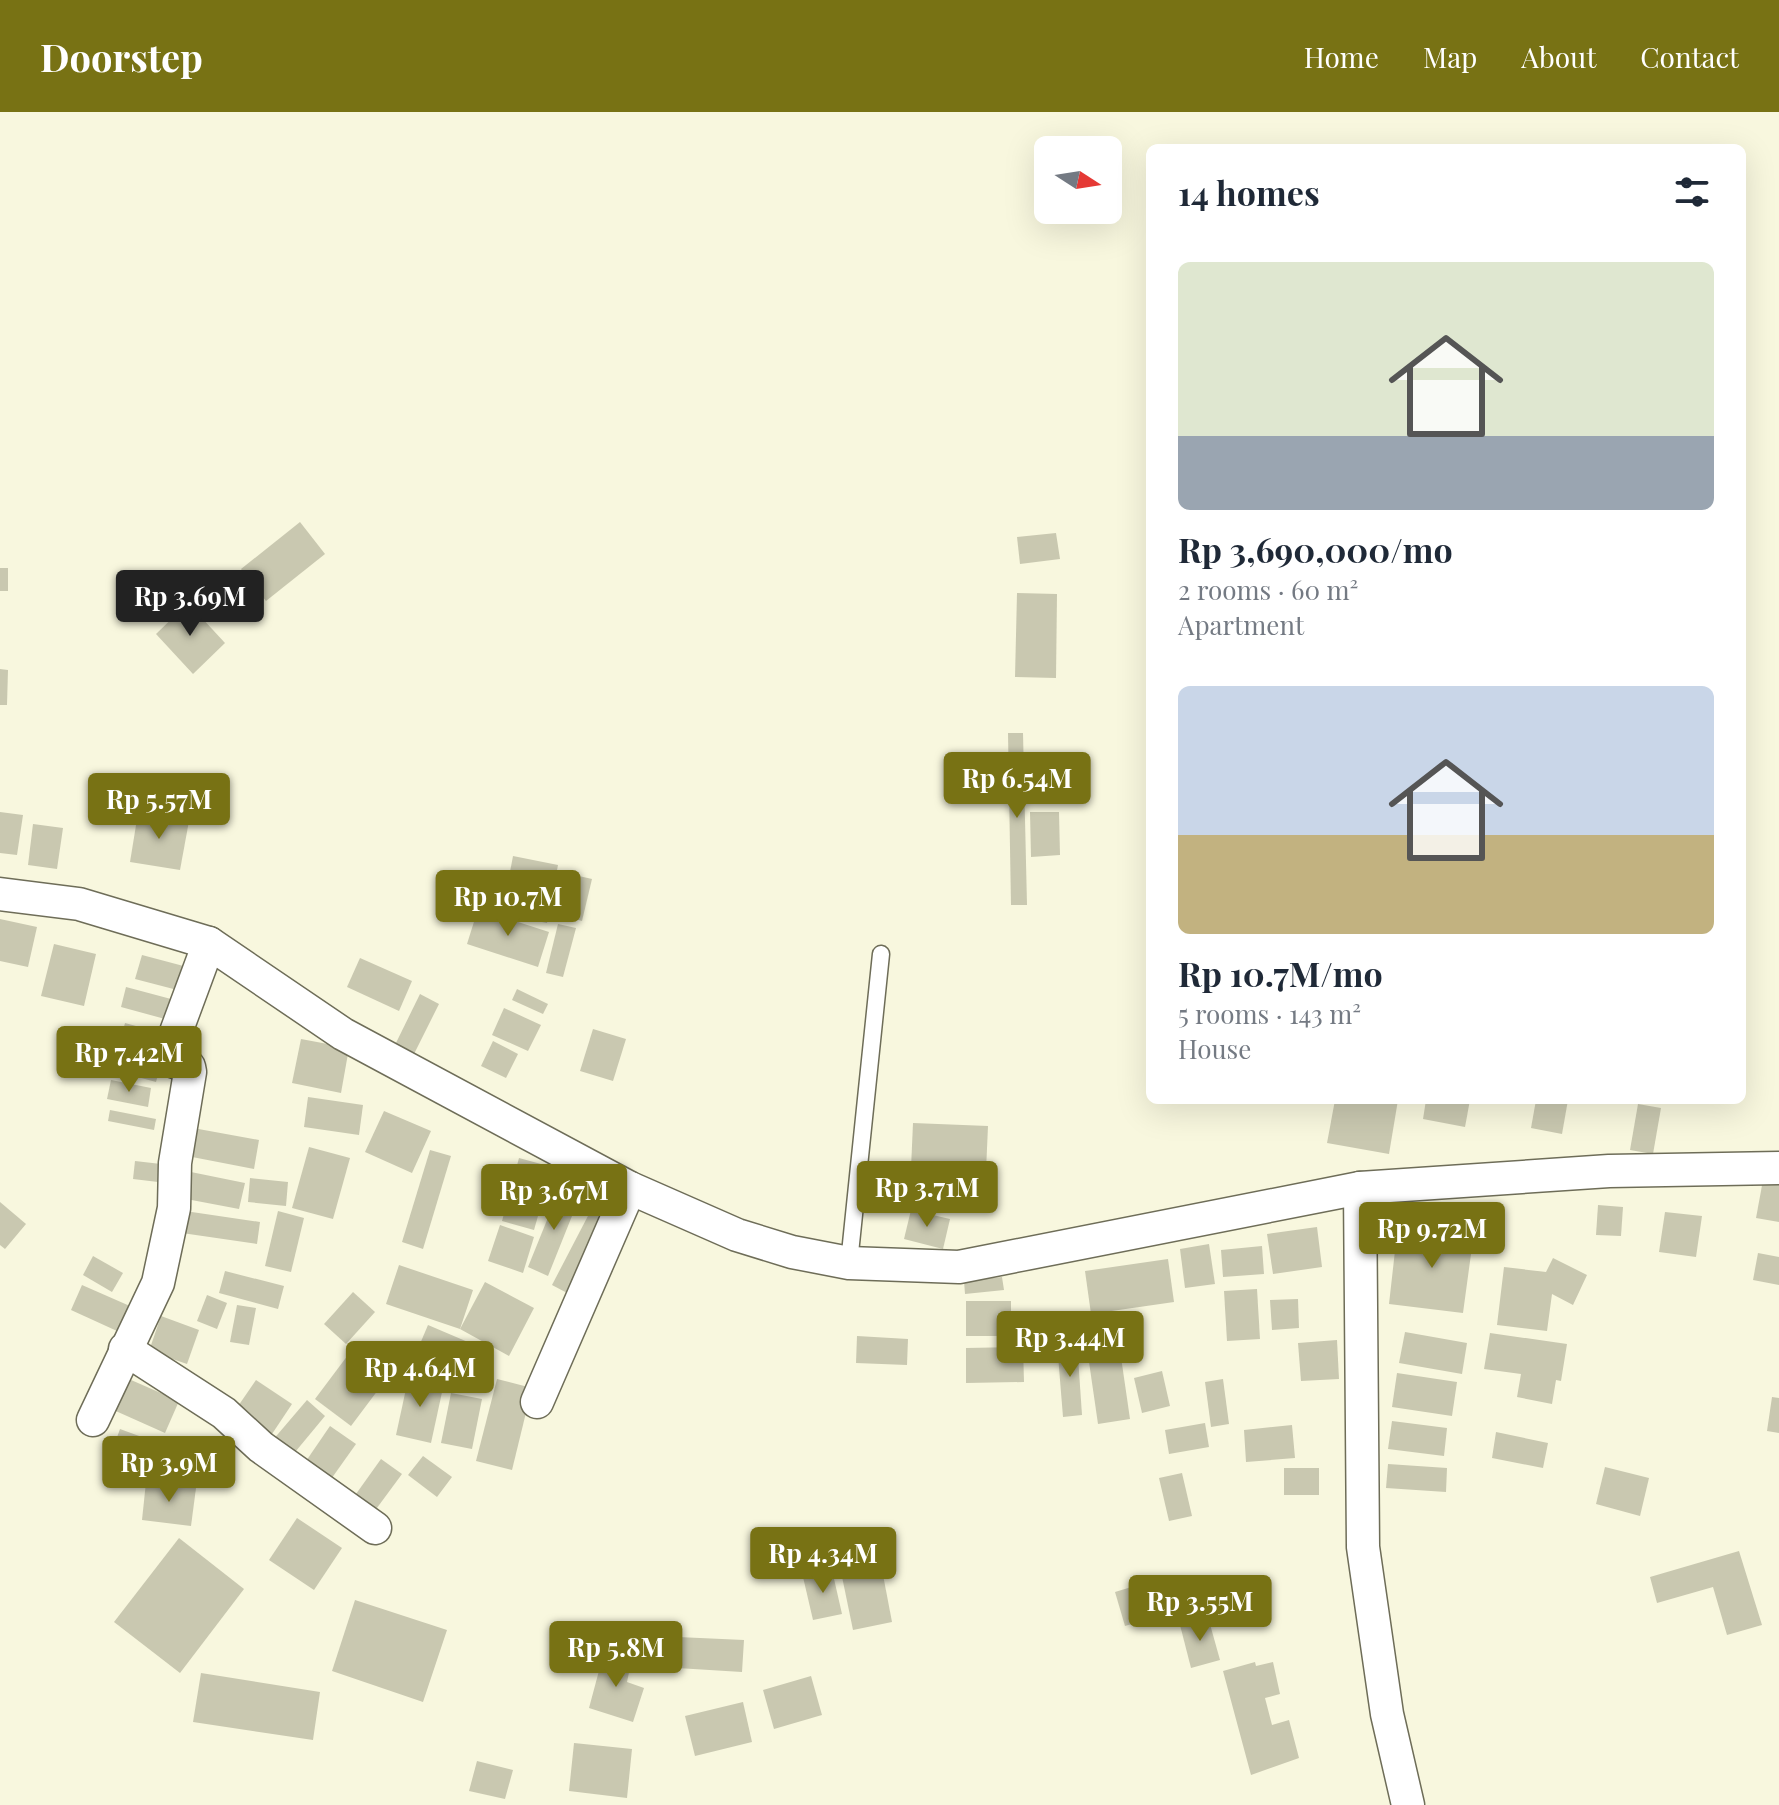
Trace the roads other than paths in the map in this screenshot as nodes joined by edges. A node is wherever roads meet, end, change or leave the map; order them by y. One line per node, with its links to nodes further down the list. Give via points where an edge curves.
1 (0, 894): 2 (street, via 79,904)
2 (209, 943): 5 (street, via 343,1034); 8 (street, via 169,1051 172,1061 190,1072 166,1254 158,1283)
3 (881, 954): 7 (lane)
4 (1779, 1168): 6 (street, via 1609,1171)
5 (630, 1188): 7 (street, via 737,1235); 9 (street)
6 (1360, 1188): 7 (street, via 959,1267); 12 (street, via 1363,1547 1387,1714)
7 (849, 1263)
8 (125, 1349): 10 (street); 11 (street, via 224,1413 261,1447)
9 (537, 1402)
10 (93, 1420)
11 (375, 1528)
12 (1408, 1805)

